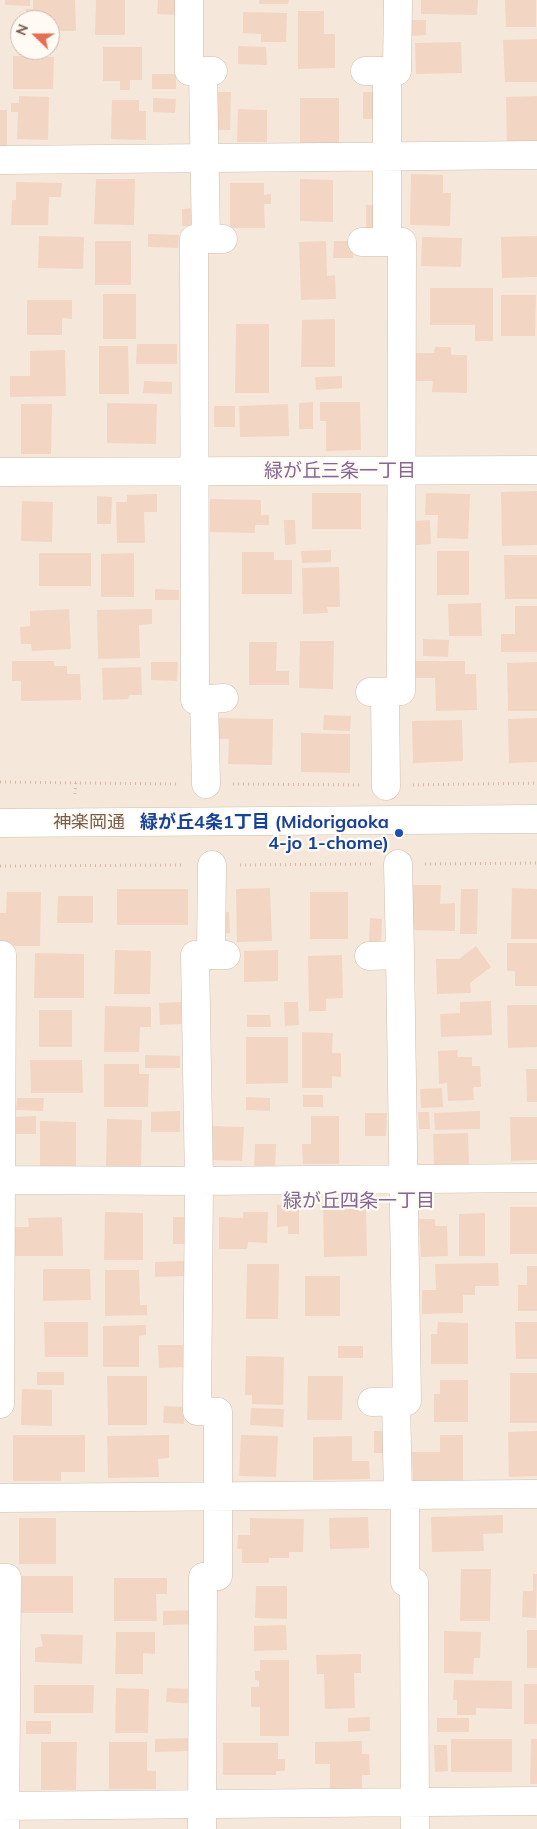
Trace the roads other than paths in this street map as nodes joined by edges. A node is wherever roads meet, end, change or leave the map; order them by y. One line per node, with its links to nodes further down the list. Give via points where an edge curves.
1 (189, 0): 5 (street, via 189,71 212,71)
2 (398, 0): 4 (street, via 397,72 376,71)
3 (537, 155): 4 (street)
4 (387, 156): 5 (street); 7 (street, via 375,241 402,242)
5 (205, 158): 6 (street); 9 (street, via 214,239 194,239)
6 (0, 160)
7 (402, 470): 8 (street); 9 (street); 12 (street, via 401,691 378,692)
8 (537, 470)
9 (194, 471): 10 (street); 11 (street, via 195,700 214,698)
10 (0, 472)
11 (206, 784)
12 (386, 786)
13 (537, 819): 14 (street, 神楽岡通)
14 (0, 824)
15 (398, 864): 17 (street)
16 (212, 865): 23 (street, via 219,955 195,955)
17 (400, 955): 19 (street); 22 (street)
18 (0, 956): 21 (street)
19 (370, 956)
20 (537, 1178): 22 (street)
21 (1, 1180): 23 (street); 24 (street)
22 (403, 1180): 23 (street); 26 (street, via 407,1402 384,1402)
23 (199, 1181): 27 (street, via 197,1411 218,1412)
24 (0, 1404)
25 (537, 1494): 26 (street)
26 (401, 1495): 27 (street); 31 (street, via 405,1582 414,1582)
27 (218, 1496): 28 (street); 33 (street, via 218,1576 203,1576)
28 (0, 1498)
29 (0, 1578): 32 (street, via 7,1578)
30 (537, 1801): 31 (street)
31 (414, 1802): 33 (street); 34 (street)
32 (4, 1814): 33 (street)
33 (202, 1817)
34 (414, 1829)

